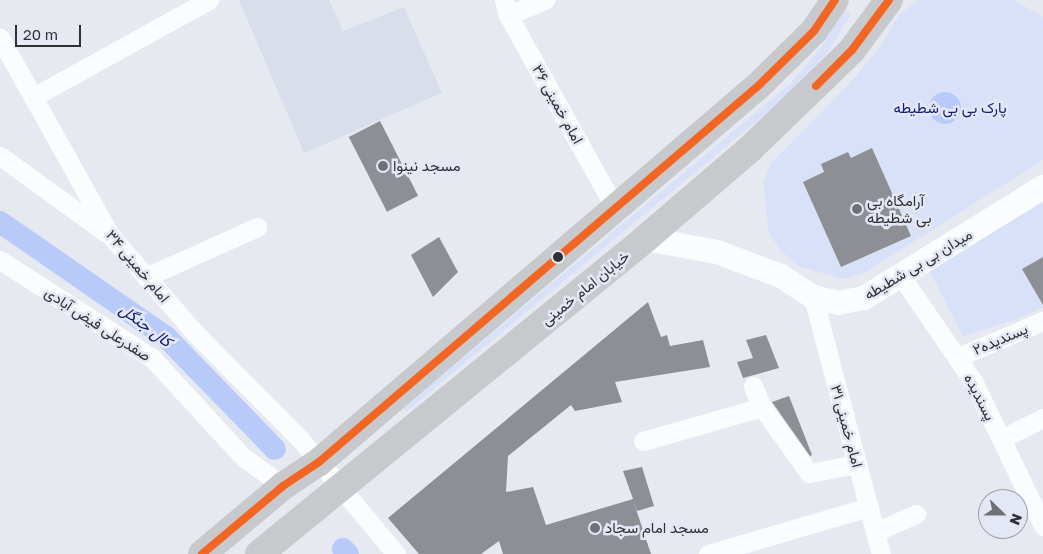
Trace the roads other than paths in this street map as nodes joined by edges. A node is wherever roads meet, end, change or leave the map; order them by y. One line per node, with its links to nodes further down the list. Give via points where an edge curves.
1 (209, 0): 7 (street)
2 (545, 0): 5 (street)
3 (835, 0): 10 (main road, via 814,31 758,86)
4 (889, 0): 13 (main road, خیابان امام خمینی, via 852,50 804,98)
5 (506, 8): 10 (street, امام خمینی ۳۶)
6 (0, 38): 7 (street, امام خمینی ۳۴)
7 (33, 97): 12 (street, امام خمینی ۳۴)
8 (0, 156): 12 (street)
9 (1043, 187): 15 (street, میدان بی بی شطیطه)
10 (614, 206): 25 (main road)
11 (257, 227): 16 (street)
12 (110, 236): 16 (street, امام خمینی ۳۴)
13 (644, 239): 17 (street, میدان بی بی شطیطه, via 717,252 781,276); 28 (main road, خیابان امام خمینی)
14 (0, 260): 27 (street, صفدرعلی فیض آبادی, via 152,358 251,462)
15 (901, 276): 17 (street, میدان بی بی شطیطه, via 864,298 838,303); 19 (street, پسندیده)
16 (146, 277): 25 (street, امام خمینی ۳۴)
17 (813, 297): 26 (street, امام خمینی ۳۱)
18 (1043, 321): 19 (street, پسندیده۲)
19 (958, 357): 23 (street, پسندیده)
20 (753, 386): 21 (street)
21 (762, 407): 24 (street); 26 (street, via 809,473)
22 (1043, 418): 23 (street)
23 (1001, 439): 31 (street, پسندیده)
24 (644, 441)
25 (318, 462): 27 (main road); 28 (street, امام خمینی ۳۴)
26 (857, 464): 29 (street, امام خمینی ۳۱)
27 (283, 486): 33 (main road)
28 (341, 489): 34 (main road, خیابان امام خمینی); 35 (street, امام خمینی ۳۴)
29 (869, 507): 32 (street, امام خمینی ۳۱); 36 (street)
30 (916, 514): 32 (street)
31 (1043, 526)
32 (875, 532): 37 (street, امام خمینی ۳۱)
33 (202, 554)
34 (259, 554)
35 (396, 554)
36 (708, 554)
37 (881, 554)

